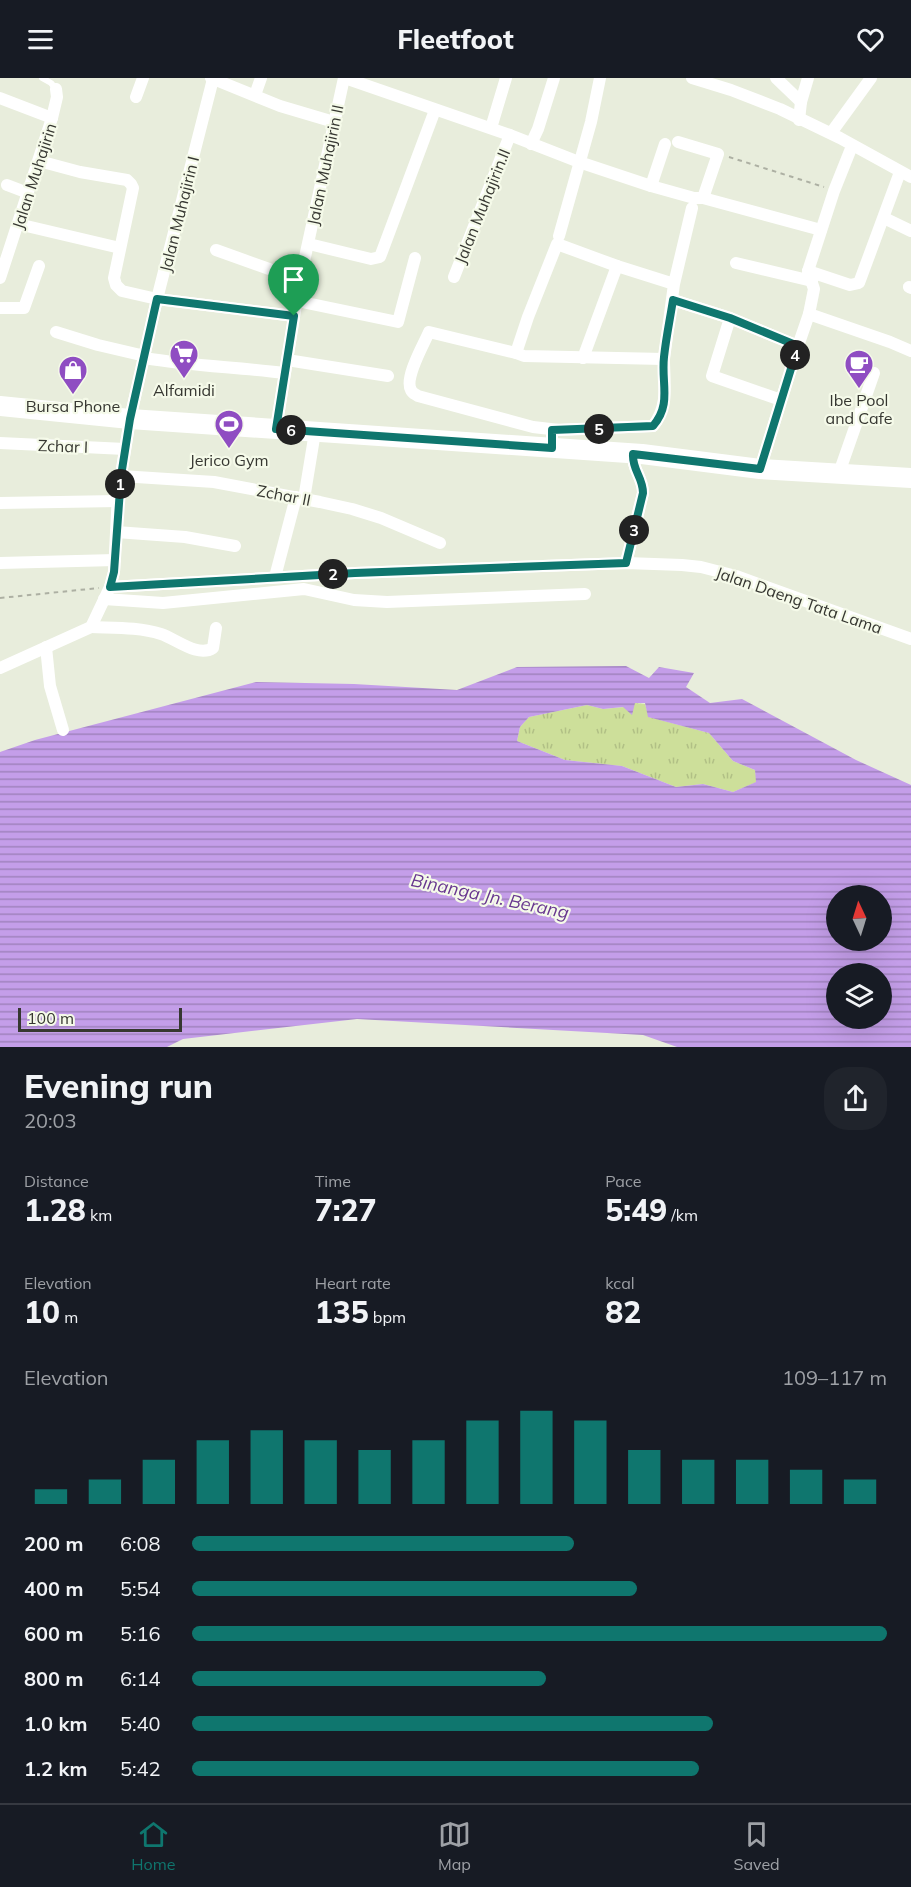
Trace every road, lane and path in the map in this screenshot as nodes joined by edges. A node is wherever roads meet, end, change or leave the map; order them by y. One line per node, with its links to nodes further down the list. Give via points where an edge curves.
1 (42, 78): 13 (lane, Jalan Muhajirin)
2 (143, 78): 15 (street)
3 (212, 78): 14 (street); 57 (street, Jalan Muhajirin I)
4 (261, 78): 14 (street)
5 (344, 78): 18 (street); 21 (street, Jalan Muhajirin II)
6 (506, 78): 22 (street)
7 (554, 78): 26 (street)
8 (600, 78): 31 (street)
9 (692, 78): 20 (street, via 780,109)
10 (776, 78): 17 (street)
11 (808, 78): 17 (street)
12 (871, 78): 23 (street)
13 (56, 88): 19 (street, Jalan Muhajirin)
14 (255, 95): 21 (street)
15 (136, 97)
16 (0, 98): 19 (street)
17 (801, 102): 20 (street)
18 (435, 110): 22 (street); 44 (street, via 380,256 371,259)
19 (52, 118): 30 (street, Jalan Muhajirin)
20 (799, 120): 23 (street)
21 (334, 122): 44 (street, Jalan Muhajirin II)
22 (491, 128): 24 (street)
23 (831, 134): 28 (street)
24 (510, 135): 26 (street); 53 (street, Jalan Muhajirin.II)
25 (678, 142): 29 (street)
26 (531, 144): 31 (street)
27 (665, 144): 34 (street)
28 (852, 146): 32 (street); 35 (street)
29 (718, 154): 35 (path); 37 (street)
30 (39, 161): 36 (street, Jalan Muhajirin); 46 (street, via 132,184)
31 (579, 162): 34 (street); 43 (street)
32 (905, 175): 39 (street)
33 (7, 185): 36 (street)
34 (651, 186): 37 (street)
35 (834, 191): 41 (street)
36 (28, 193): 40 (street, Jalan Muhajirin)
37 (703, 198): 41 (street)
38 (692, 208): 56 (street)
39 (884, 218): 42 (street); 52 (street, via 860,283 850,285)
40 (18, 224): 45 (street, Jalan Muhajirin); 46 (street)
41 (821, 230): 52 (street)
42 (911, 231)
43 (559, 236)
44 (309, 244): 55 (street, Jalan Muhajirin II)
45 (5, 246): 54 (street, Jalan Muhajirin)
46 (120, 248): 57 (street, via 116,285 122,291)
47 (216, 250): 55 (street)
48 (415, 258): 59 (street, via 398,322)
49 (736, 263): 52 (street)
50 (39, 266): 60 (street, via 24,308)
51 (617, 266): 56 (street); 67 (street, via 557,244); 69 (street)
52 (810, 276): 61 (street, via 814,289)
53 (454, 277)
54 (0, 278)
55 (300, 280): 59 (street, Jalan Muhajirin II)
56 (674, 284): 58 (street)
57 (157, 299): 62 (street); 68 (street, Jalan Muhajirin I)
58 (673, 300): 63 (street); 70 (street)
59 (297, 301): 62 (street, Jalan Muhajirin II)
60 (0, 308)
61 (809, 314): 65 (street); 66 (street)
62 (294, 316): 71 (street, Jalan Muhajirin II)
63 (730, 318): 65 (street); 75 (street, via 712,376)
64 (56, 332): 68 (street)
65 (798, 346): 75 (street)
66 (911, 351)
67 (516, 352): 69 (street, via 524,356); 80 (street, via 429,332 410,376 410,388 418,396 532,427)
68 (145, 357): 72 (street); 77 (street, Jalan Muhajirin I)
69 (583, 358): 70 (street)
70 (664, 359): 80 (street, via 664,405 653,426)
71 (287, 360): 72 (street, Jalan Muhajirin II); 74 (street)
72 (284, 373): 78 (street, Jalan Muhajirin II)
73 (874, 373): 85 (street)
74 (388, 376)
75 (781, 400): 84 (street)
76 (0, 406): 77 (main road)
77 (130, 419): 78 (main road); 82 (street, Jalan Muhajirin I)
78 (276, 429): 79 (main road)
79 (315, 432): 80 (main road); 88 (street)
80 (552, 439): 83 (main road)
81 (0, 443): 82 (street, Zchar I)
82 (125, 448): 86 (street, Jalan Muhajirin I)
83 (633, 454): 84 (main road); 96 (street, via 643,493)
84 (760, 469): 85 (main road)
85 (839, 473): 87 (main road)
86 (121, 476): 88 (street, Zchar II, via 214,482); 89 (street, Jalan Muhajirin I)
87 (911, 478)
88 (300, 498): 92 (street, Zchar II, via 381,518); 97 (street)
89 (118, 501): 90 (street); 91 (street, Jalan Muhajirin I)
90 (0, 503)
91 (116, 532): 93 (street); 94 (street, Jalan Muhajirin I)
92 (440, 543)
93 (235, 546)
94 (114, 560): 95 (street); 98 (street, Jalan Muhajirin I)
95 (0, 563)
96 (626, 563): 97 (street, Jalan Daeng Tata Lama); 104 (street, Jalan Daeng Tata Lama, via 701,567 736,576)
97 (275, 577): 98 (street, Jalan Daeng Tata Lama)
98 (110, 587): 100 (path); 101 (street, Jalan Muhajirin I)
99 (585, 594): 101 (street, via 387,602 354,600 304,589 163,603)
100 (0, 598)
101 (104, 599): 102 (street, Jalan Muhajirin I)
102 (91, 627): 103 (street, via 139,629 209,651); 105 (street)
103 (216, 628)
104 (911, 639)
105 (46, 647): 106 (street); 107 (street, via 50,686)
106 (1, 666)
107 (63, 730)

